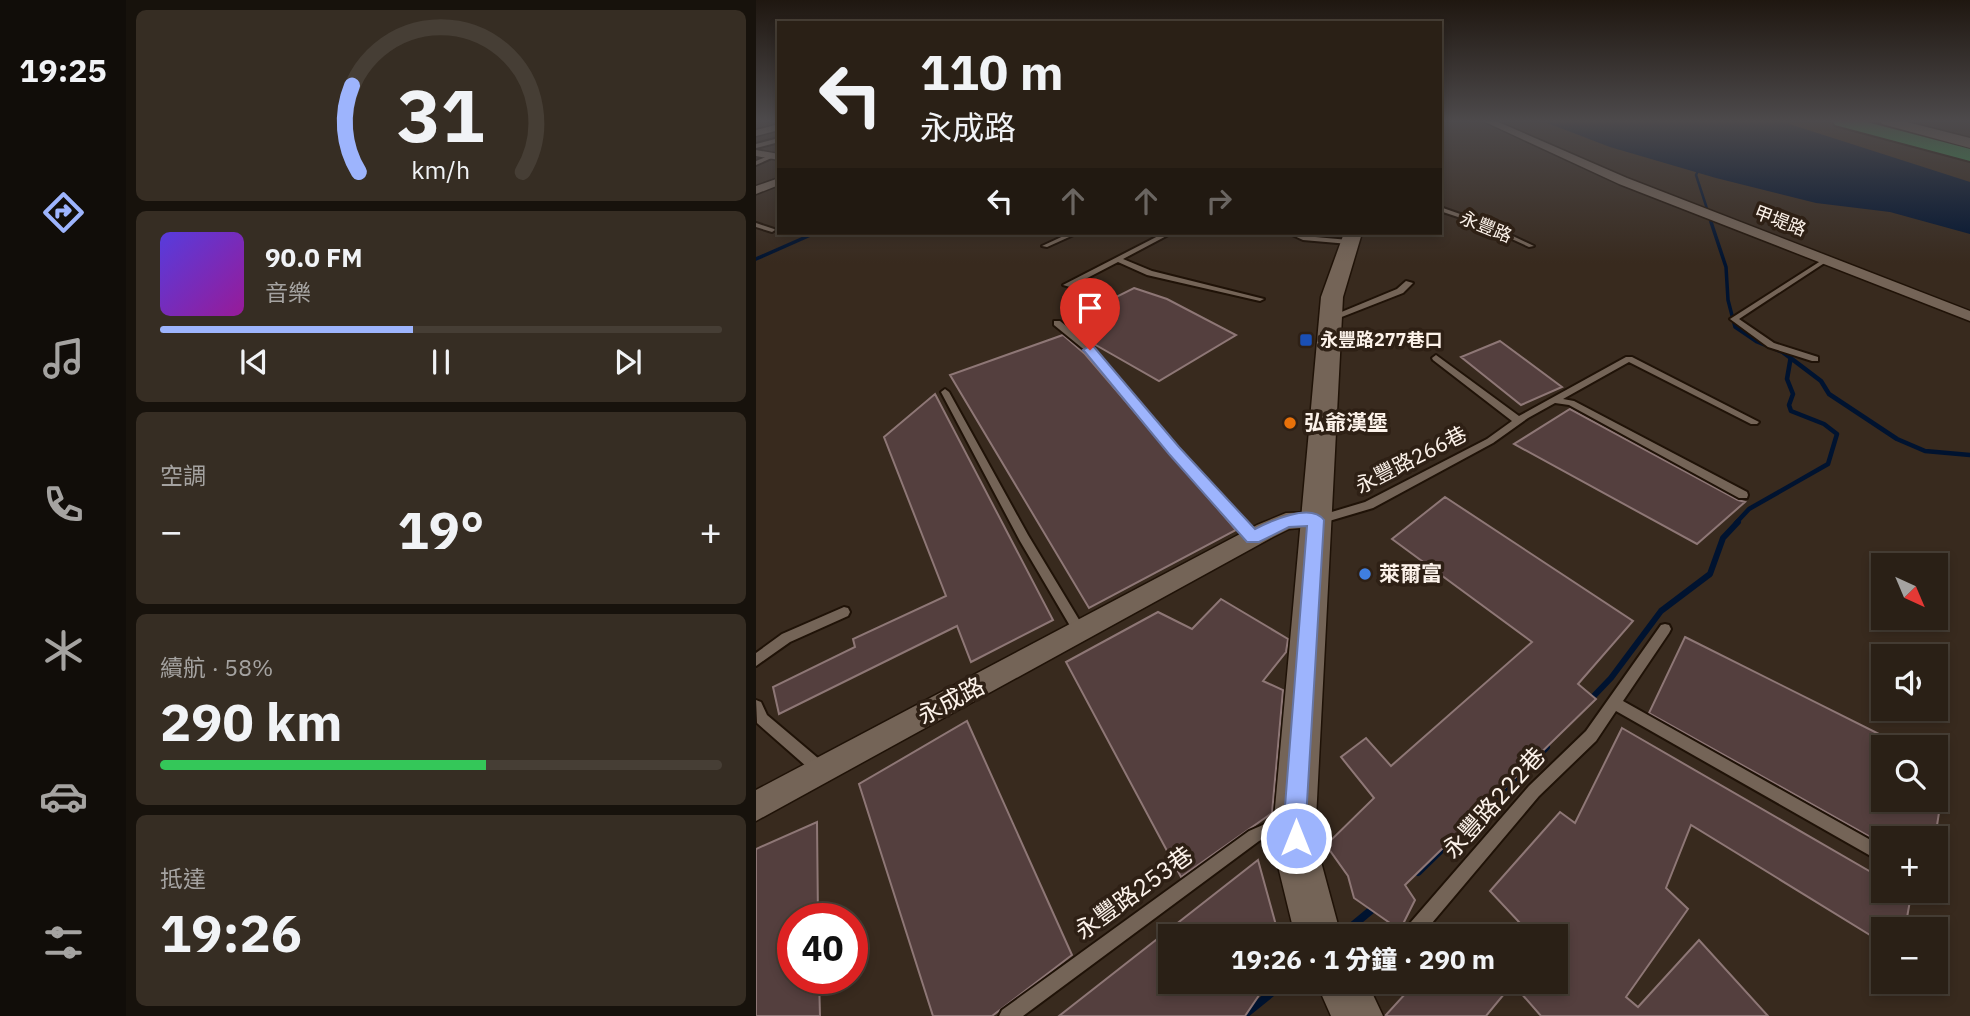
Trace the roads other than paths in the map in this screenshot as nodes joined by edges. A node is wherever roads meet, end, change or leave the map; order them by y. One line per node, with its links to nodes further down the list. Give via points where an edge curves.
1 (1592, 168): 13 (street, 甲堤路)
2 (777, 182): 3 (street)
3 (756, 190)
4 (1442, 210): 12 (lane, 永豐路)
5 (756, 225): 6 (lane)
6 (772, 230)
7 (1070, 235): 11 (lane)
8 (1165, 235): 14 (lane)
9 (1296, 235): 10 (lane)
10 (1351, 237): 19 (street, via 1335,282)
11 (1045, 246)
12 (1531, 246)
13 (1827, 259): 18 (street, 甲堤路); 22 (lane, 甲堤路, via 1734,319 1771,345)
14 (1117, 260): 16 (lane); 17 (lane, via 1150,273)
15 (1409, 283): 19 (lane, via 1400,291)
16 (1068, 285)
17 (1260, 299)
18 (1970, 316)
19 (1331, 318): 28 (street)
20 (1057, 323): 29 (lane, via 1090,350)
21 (1436, 358): 25 (lane)
22 (1815, 359)
23 (945, 392): 32 (lane)
24 (1555, 400): 25 (lane, 永豐路266巷); 26 (lane, 永豐路266巷, via 1629,359); 27 (lane, via 1571,403)
25 (1519, 421): 28 (lane, 永豐路266巷, via 1369,505)
26 (1754, 422)
27 (1743, 495)
28 (1316, 520): 29 (street, 永成路, via 1286,521); 38 (street)
29 (1253, 538): 32 (street, 永成路)
30 (844, 612): 33 (lane, via 786,638)
31 (1665, 629): 34 (lane, 永豐路222巷)
32 (1080, 632): 36 (street, 永成路)
33 (756, 660)
34 (1615, 704): 39 (lane); 41 (lane, 永豐路222巷)
35 (756, 706): 36 (lane, via 762,719)
36 (823, 771): 37 (street, 永成路)
37 (756, 806)
38 (1295, 819): 40 (street, via 1297,858); 42 (lane, 永豐路253巷, via 1254,836)
39 (1871, 849)
40 (1314, 924)
41 (1420, 924)
42 (1008, 1016)

